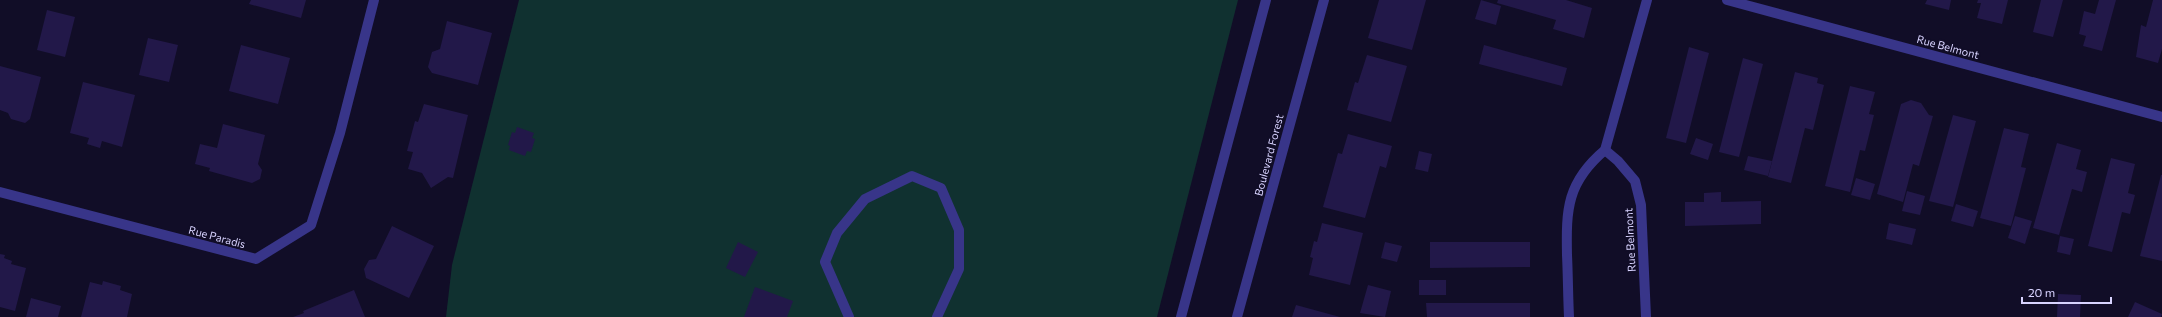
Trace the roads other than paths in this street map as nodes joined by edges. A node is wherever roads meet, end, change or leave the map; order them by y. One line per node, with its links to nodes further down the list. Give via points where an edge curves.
1 (374, 0): 8 (street, Rue Paradis, via 340,133 311,225 256,259)
2 (1266, 0): 11 (street)
3 (1324, 0): 12 (street, Boulevard Forest)
4 (1647, 0): 7 (street)
5 (1727, 0): 6 (street, Rue Belmont)
6 (2162, 117)
7 (1605, 150): 13 (street, via 1589,163 1572,194 1566,216); 14 (street, Rue Belmont, via 1635,181 1641,205)
8 (0, 192)
9 (849, 317): 10 (street, via 825,262 836,233 865,199 912,176 942,188 958,230 959,269)
10 (937, 317)
11 (1181, 317)
12 (1237, 317)
13 (1569, 317)
14 (1646, 317)

